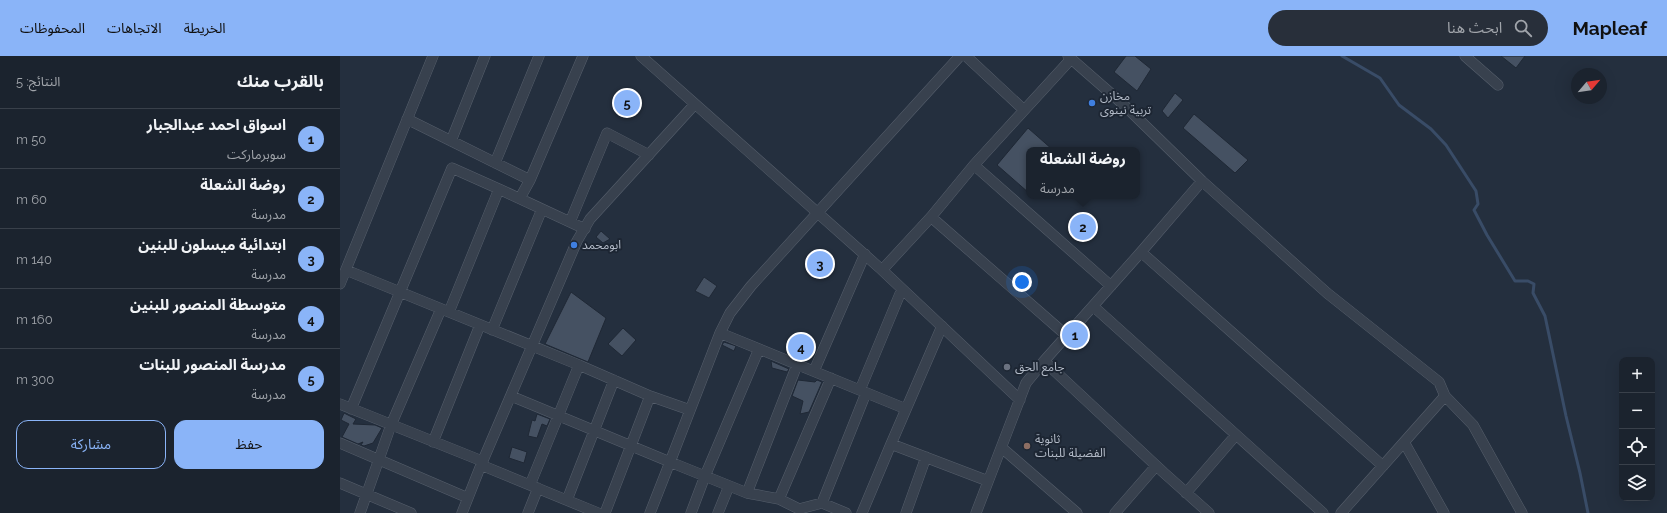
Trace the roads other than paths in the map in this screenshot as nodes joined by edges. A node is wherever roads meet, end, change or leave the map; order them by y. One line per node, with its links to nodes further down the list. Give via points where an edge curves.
1 (433, 56): 13 (street)
2 (485, 56): 14 (street)
3 (539, 56): 16 (street)
4 (583, 56): 18 (street)
5 (641, 56): 11 (street)
6 (960, 56): 23 (street)
7 (966, 56): 12 (street)
8 (1465, 56): 10 (street)
9 (1070, 57): 12 (street); 19 (street)
10 (1498, 85)
11 (695, 104): 15 (street); 23 (street)
12 (1024, 110): 17 (street)
13 (407, 119): 14 (street); 29 (street)
14 (451, 141): 16 (street)
15 (649, 155): 25 (street, via 607,133); 26 (street)
16 (495, 163): 18 (street)
17 (974, 165): 24 (street); 32 (street)
18 (530, 180): 21 (street)
19 (1202, 181): 27 (street); 53 (street, via 1328,293 1439,382)
20 (499, 189): 21 (street); 34 (street, via 452,168); 36 (street)
21 (520, 198): 22 (street)
22 (542, 209): 25 (street); 39 (street)
23 (817, 212): 28 (street); 40 (street, via 751,286 730,313)
24 (931, 217): 30 (street); 41 (street)
25 (570, 222): 26 (street)
26 (584, 228): 42 (street)
27 (1141, 252): 32 (street); 74 (street)
28 (865, 254): 30 (street); 47 (street)
29 (346, 270): 31 (street); 34 (street)
30 (882, 270): 33 (street)
31 (340, 284)
32 (1111, 286): 35 (street)
33 (902, 289): 38 (street); 50 (street)
34 (400, 292): 36 (street); 56 (street)
35 (1093, 306): 41 (street); 62 (street)
36 (445, 310): 37 (street); 60 (street)
37 (480, 325): 39 (street); 63 (street)
38 (942, 326): 54 (street); 57 (street)
39 (492, 330): 42 (street)
40 (720, 333): 43 (street); 58 (street)
41 (1066, 335): 44 (street)
42 (532, 346): 45 (street); 51 (street)
43 (759, 349): 46 (street); 75 (street)
44 (1044, 361): 54 (street, via 1026,383); 73 (street)
45 (579, 365): 49 (street); 59 (street)
46 (797, 365): 47 (street); 80 (street)
47 (814, 371): 48 (street)
48 (831, 378): 50 (street); 84 (street)
49 (614, 380): 52 (street); 61 (street)
50 (863, 391): 57 (street); 86 (street)
51 (511, 396): 59 (street); 72 (street)
52 (650, 396): 58 (street); 67 (street)
53 (1445, 396): 64 (street); 106 (street, via 1473,425)
54 (1020, 400): 68 (street)
55 (340, 404): 56 (street)
56 (351, 409): 60 (street)
57 (906, 409): 66 (street)
58 (690, 410): 71 (street)
59 (558, 416): 61 (street); 79 (street)
60 (391, 425): 63 (street); 70 (street)
61 (593, 430): 67 (street); 85 (street)
62 (1236, 435): 81 (street); 103 (street)
63 (433, 442): 72 (street)
64 (1404, 442): 74 (street); 105 (street)
65 (340, 444): 70 (street)
66 (891, 444): 69 (street); 97 (street)
67 (631, 446): 71 (street); 92 (street)
68 (1002, 448): 76 (street); 100 (street)
69 (926, 457): 76 (street); 98 (street)
70 (379, 460): 82 (street); 83 (street)
71 (670, 462): 75 (street); 93 (street)
72 (482, 463): 79 (street); 83 (street)
73 (1156, 466): 81 (street); 101 (street)
74 (1383, 466): 104 (street)
75 (705, 476): 78 (street); 94 (street)
76 (988, 481): 99 (street)
77 (340, 483): 82 (street)
78 (729, 486): 80 (street); 95 (street)
79 (534, 487): 85 (street); 91 (street)
80 (747, 493): 84 (street)
81 (1186, 493): 102 (street)
82 (366, 495): 88 (street); 89 (street)
83 (468, 498): 90 (street)
84 (779, 499): 86 (street, via 799,509)
85 (567, 500): 87 (street)
86 (822, 503): 96 (street)
87 (591, 512)
88 (360, 513)
89 (411, 513)
90 (462, 513)
91 (528, 513)
92 (605, 513)
93 (650, 513)
94 (691, 513)
95 (718, 513)
96 (846, 513)
97 (862, 513)
98 (906, 513)
99 (976, 513)
100 (1078, 513)
101 (1115, 513)
102 (1209, 513)
103 (1323, 513)
104 (1341, 513)
105 (1444, 513)
106 (1522, 513)

